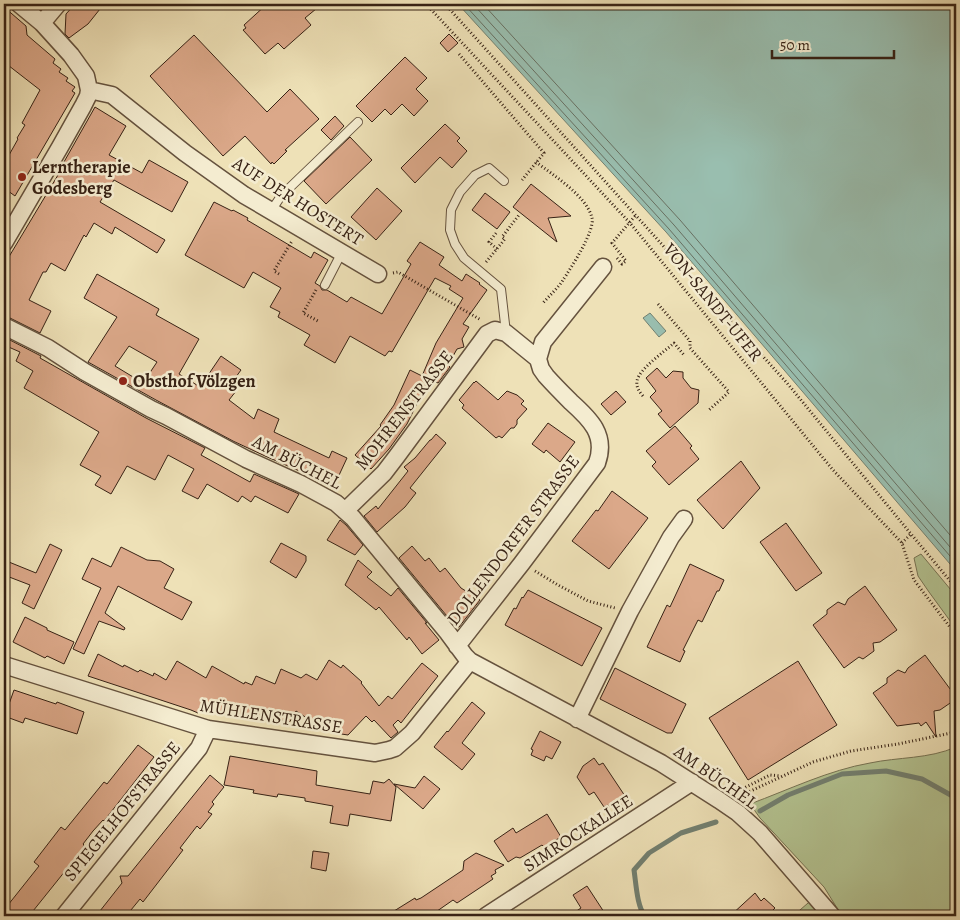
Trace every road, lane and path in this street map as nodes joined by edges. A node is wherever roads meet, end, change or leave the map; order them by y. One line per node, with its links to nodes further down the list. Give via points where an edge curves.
1 (19, 4): 5 (street)
2 (58, 4): 5 (street)
3 (426, 4): 15 (path, VON-SANDT-UFER)
4 (445, 4): 14 (path, VON-SANDT-UFER)
5 (42, 23): 7 (street, via 86,76)
6 (459, 54): 9 (path, via 544,153)
7 (88, 90): 12 (street, AUF DER HOSTERT, via 112,95 185,153); 18 (street, via 83,106)
8 (358, 122): 12 (lane, via 281,196)
9 (536, 162): 10 (path); 27 (path, via 576,194 593,219 585,243 563,281)
10 (522, 180)
11 (504, 181): 23 (lane, via 489,168 475,175 460,192 451,210 450,230 455,244 464,258)
12 (270, 211): 16 (street, AUF DER HOSTERT)
13 (519, 215): 20 (path)
14 (636, 215): 15 (path); 37 (path, VON-SANDT-UFER, via 787,383)
15 (630, 223): 19 (path); 38 (path, VON-SANDT-UFER, via 833,470)
16 (300, 228): 21 (street, AUF DER HOSTERT); 24 (path, via 274,271)
17 (497, 232): 20 (path, via 489,242)
18 (4, 243)
19 (612, 244)
20 (497, 249): 23 (path)
21 (342, 252): 25 (street, AUF DER HOSTERT); 26 (lane)
22 (603, 267): 32 (street, via 543,342)
23 (480, 271): 30 (lane, via 501,289)
24 (279, 274)
25 (378, 274): 30 (path, via 398,272)
26 (325, 285)
27 (544, 303)
28 (658, 304): 34 (path, via 690,341 690,348 729,392)
29 (4, 326): 35 (street, AM BÜCHEL, via 48,348 137,402 320,494)
30 (499, 332): 32 (street, DOLLENDORFER STRASSE); 35 (street, MOHRENSTRASSE, via 487,334 388,467)
31 (684, 354): 33 (path, via 674,343 641,372 637,382)
32 (538, 359): 39 (street, DOLLENDORFER STRASSE, via 546,376 593,423 600,449 593,469)
33 (643, 396)
34 (708, 410)
35 (345, 511): 43 (street, AM BÜCHEL)
36 (684, 519): 41 (street)
37 (911, 534): 38 (path); 40 (path, VON-SANDT-UFER)
38 (902, 543): 42 (path, VON-SANDT-UFER, via 914,580)
39 (522, 563): 41 (path, via 588,601); 43 (street, DOLLENDORFER STRASSE)
40 (956, 588)
41 (630, 612): 46 (street)
42 (956, 635)
43 (457, 646): 44 (street, AM BÜCHEL)
44 (470, 661): 46 (street, AM BÜCHEL); 47 (street, MÜHLENSTRASSE, via 412,733 389,750 365,752)
45 (4, 664): 47 (street, MÜHLENSTRASSE)
46 (577, 719): 49 (street, AM BÜCHEL)
47 (208, 729): 51 (street, SPIEGELHOFSTRASSE, via 199,748)
48 (956, 732): 50 (path, via 851,751 813,762 781,776 770,775)
49 (692, 782): 50 (street, AM BÜCHEL); 52 (street, SIMROCKALLEE)
50 (721, 802): 53 (street, AM BÜCHEL, via 764,838)
51 (64, 916)
52 (486, 916)
53 (832, 916)

